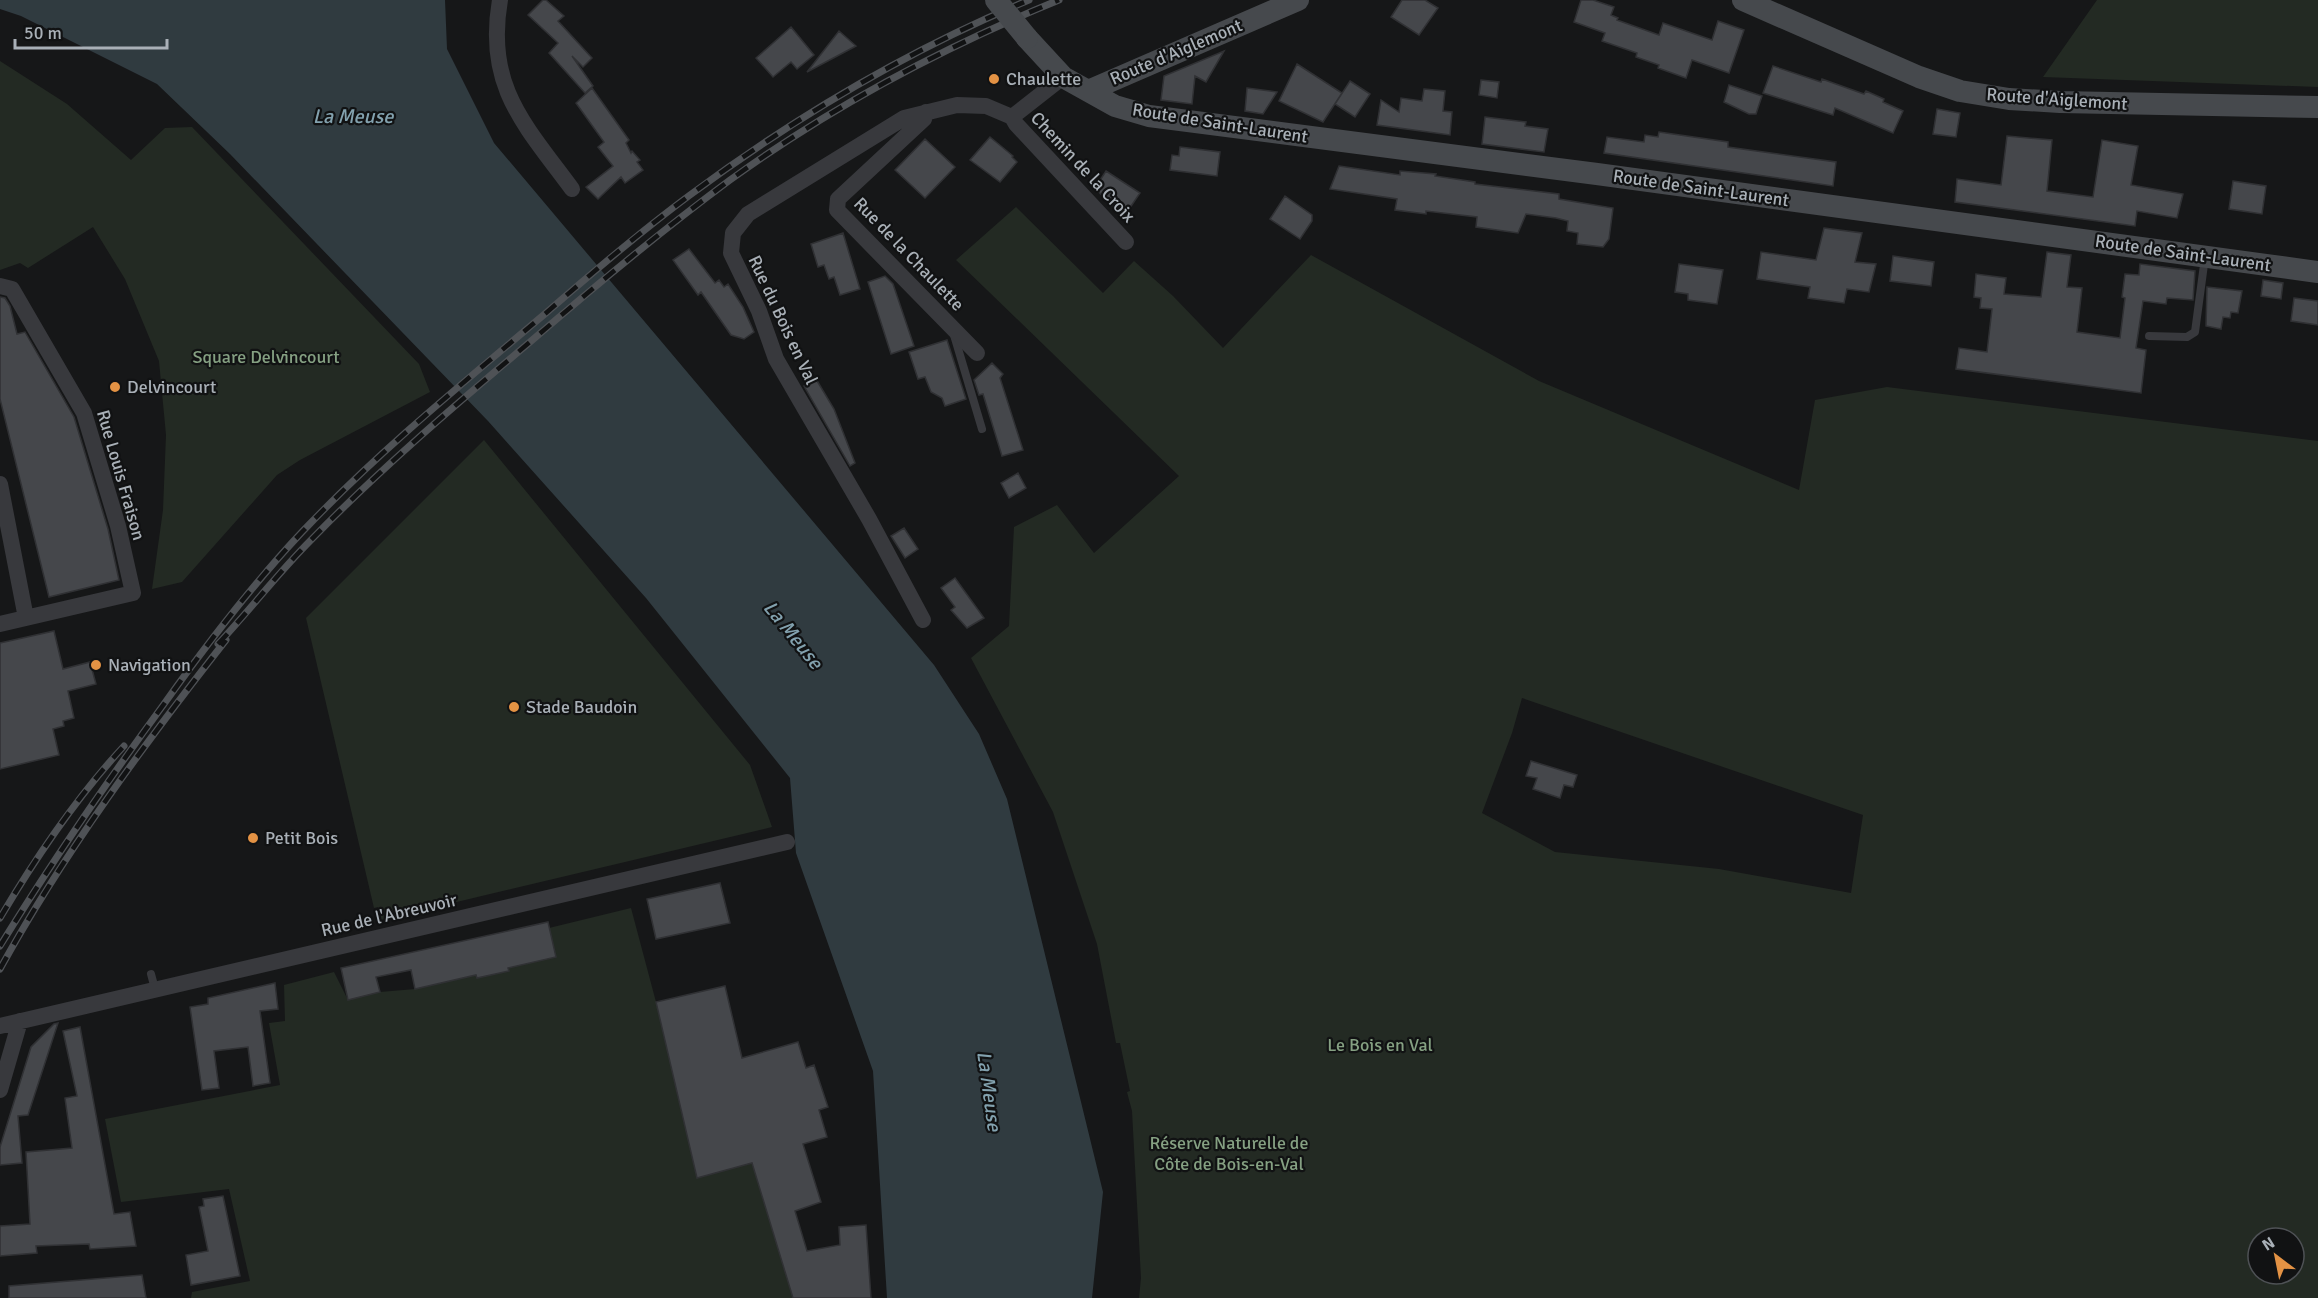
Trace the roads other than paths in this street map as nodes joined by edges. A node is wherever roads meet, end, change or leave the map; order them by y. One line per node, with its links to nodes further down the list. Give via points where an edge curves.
1 (500, 0): 10 (street, via 496,35 504,81 517,115)
2 (996, 0): 5 (street, bridge)
3 (1298, 0): 6 (street, Route d'Aiglemont)
4 (1743, 0): 7 (street, Route d'Aiglemont, via 1960,91 2060,102)
5 (1063, 78): 6 (street, Route de Saint-Laurent); 9 (street)
6 (1088, 91): 12 (street, Route de Saint-Laurent, via 1115,106 1149,116)
7 (2318, 107)
8 (926, 112): 9 (street, via 957,105 986,106); 15 (street, Rue de la Chaulette, via 924,119 838,199 837,210); 21 (street, Rue du Bois en Val, via 904,118 748,214 733,233 732,253 776,359)
9 (1012, 117): 11 (street, Chemin de la Croix)
10 (572, 189)
11 (1126, 242)
12 (2205, 256): 13 (street, Route de Saint-Laurent); 16 (lane, via 2195,332 2187,337)
13 (2318, 272)
14 (0, 286): 20 (street, Rue Louis Fraison, via 12,289 84,413 118,526 133,593)
15 (951, 327): 17 (street, Rue de la Chaulette); 18 (lane)
16 (2149, 336)
17 (977, 353)
18 (982, 429)
19 (0, 484): 20 (street)
20 (26, 618): 22 (street)
21 (923, 620)
22 (0, 624)
23 (787, 842): 24 (street, Rue de l'Abreuvoir, via 153,982)
24 (20, 1021): 25 (street, Rue de l'Abreuvoir); 26 (street)
25 (0, 1026)
26 (0, 1090)

